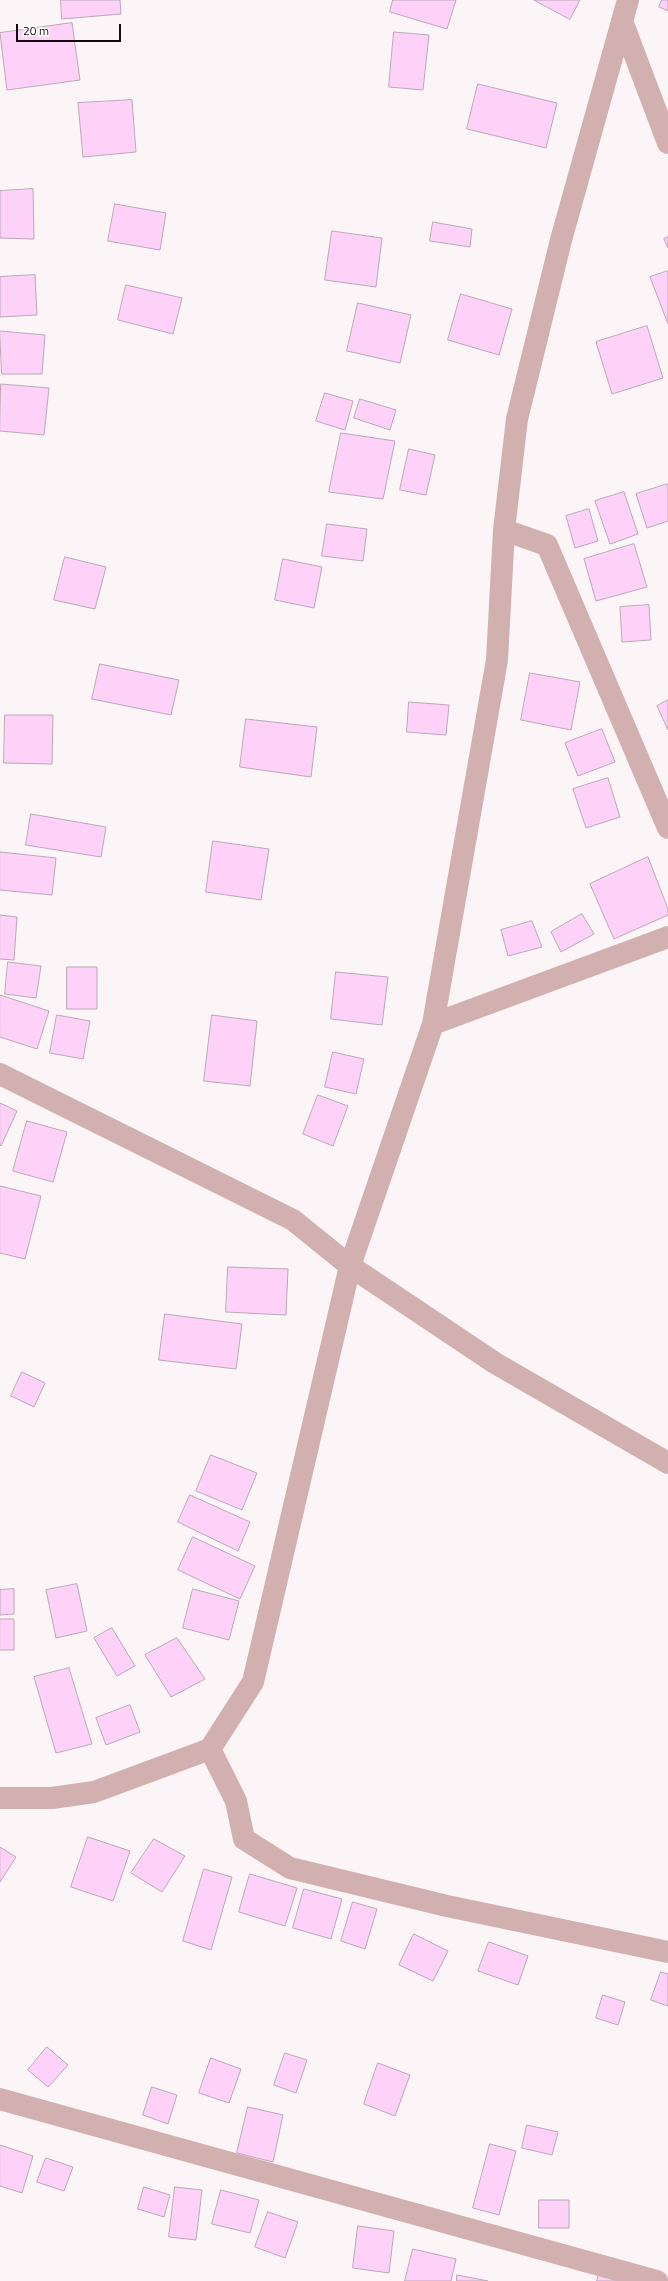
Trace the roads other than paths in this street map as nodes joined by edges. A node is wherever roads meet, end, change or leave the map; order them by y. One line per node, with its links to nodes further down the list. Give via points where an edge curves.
1 (628, 0): 2 (street)
2 (622, 22): 3 (street); 4 (street, via 564,232 517,419)
3 (668, 142)
4 (504, 530): 5 (street, via 548,545); 7 (street, via 497,660)
5 (668, 828)
6 (668, 937): 7 (street)
7 (433, 1024): 9 (street)
8 (0, 1074): 9 (street, via 294,1220)
9 (350, 1266): 10 (street, via 495,1363); 11 (street, via 253,1682)
10 (668, 1463)
11 (210, 1749): 12 (street, via 94,1792 52,1798); 13 (street, via 236,1801 244,1839 290,1868 447,1906)
12 (0, 1798)
13 (668, 1952)
14 (0, 2099): 15 (street)
15 (657, 2281)

